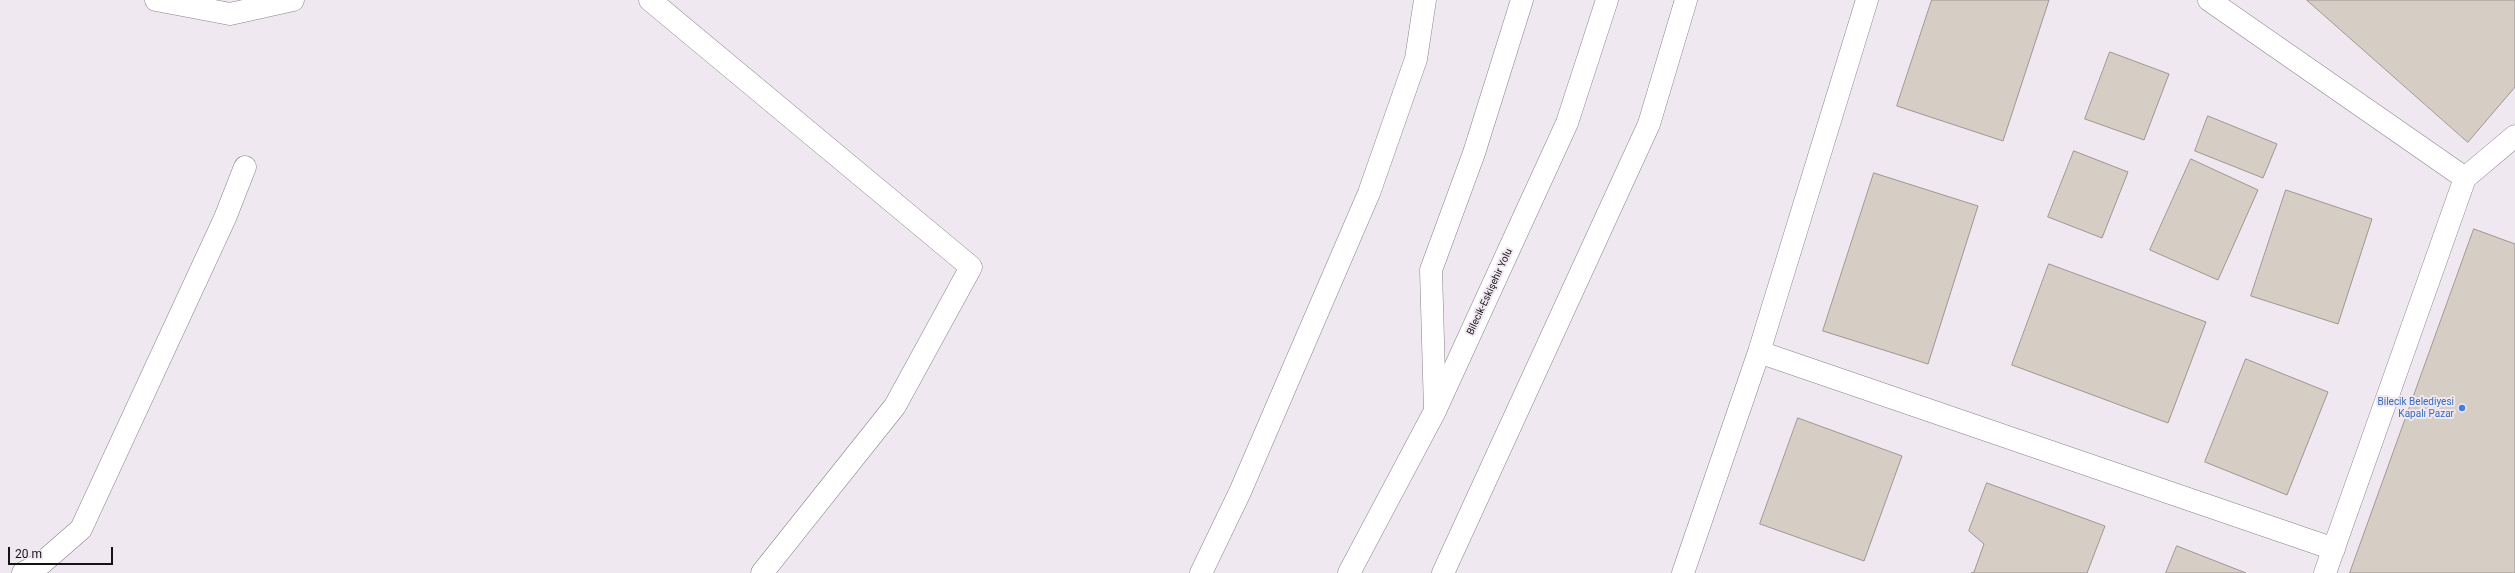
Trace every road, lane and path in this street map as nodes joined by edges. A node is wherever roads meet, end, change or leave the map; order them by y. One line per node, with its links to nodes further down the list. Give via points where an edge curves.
1 (156, 0): 2 (street, via 230,14)
2 (293, 0)
3 (650, 0): 17 (street, via 971,267 895,406)
4 (1425, 0): 18 (street, via 1416,59 1369,193 1240,492)
5 (1522, 0): 14 (street, via 1474,153 1431,270)
6 (1607, 0): 14 (street, Bilecik-Eskişehir Yolu, via 1567,123)
7 (1686, 0): 20 (street, via 1649,124)
8 (1867, 0): 13 (street)
9 (2209, 0): 12 (street)
10 (2515, 136): 12 (street)
11 (245, 167): 16 (street, via 222,225 81,529 42,563)
12 (2465, 178): 15 (street)
13 (1759, 352): 15 (street); 21 (street)
14 (1435, 411): 19 (street, Bilecik-Eskişehir Yolu)
15 (2334, 549): 22 (street)
16 (23, 573)
17 (762, 573)
18 (1201, 573)
19 (1349, 573)
20 (1443, 573)
21 (1683, 573)
22 (2325, 573)

